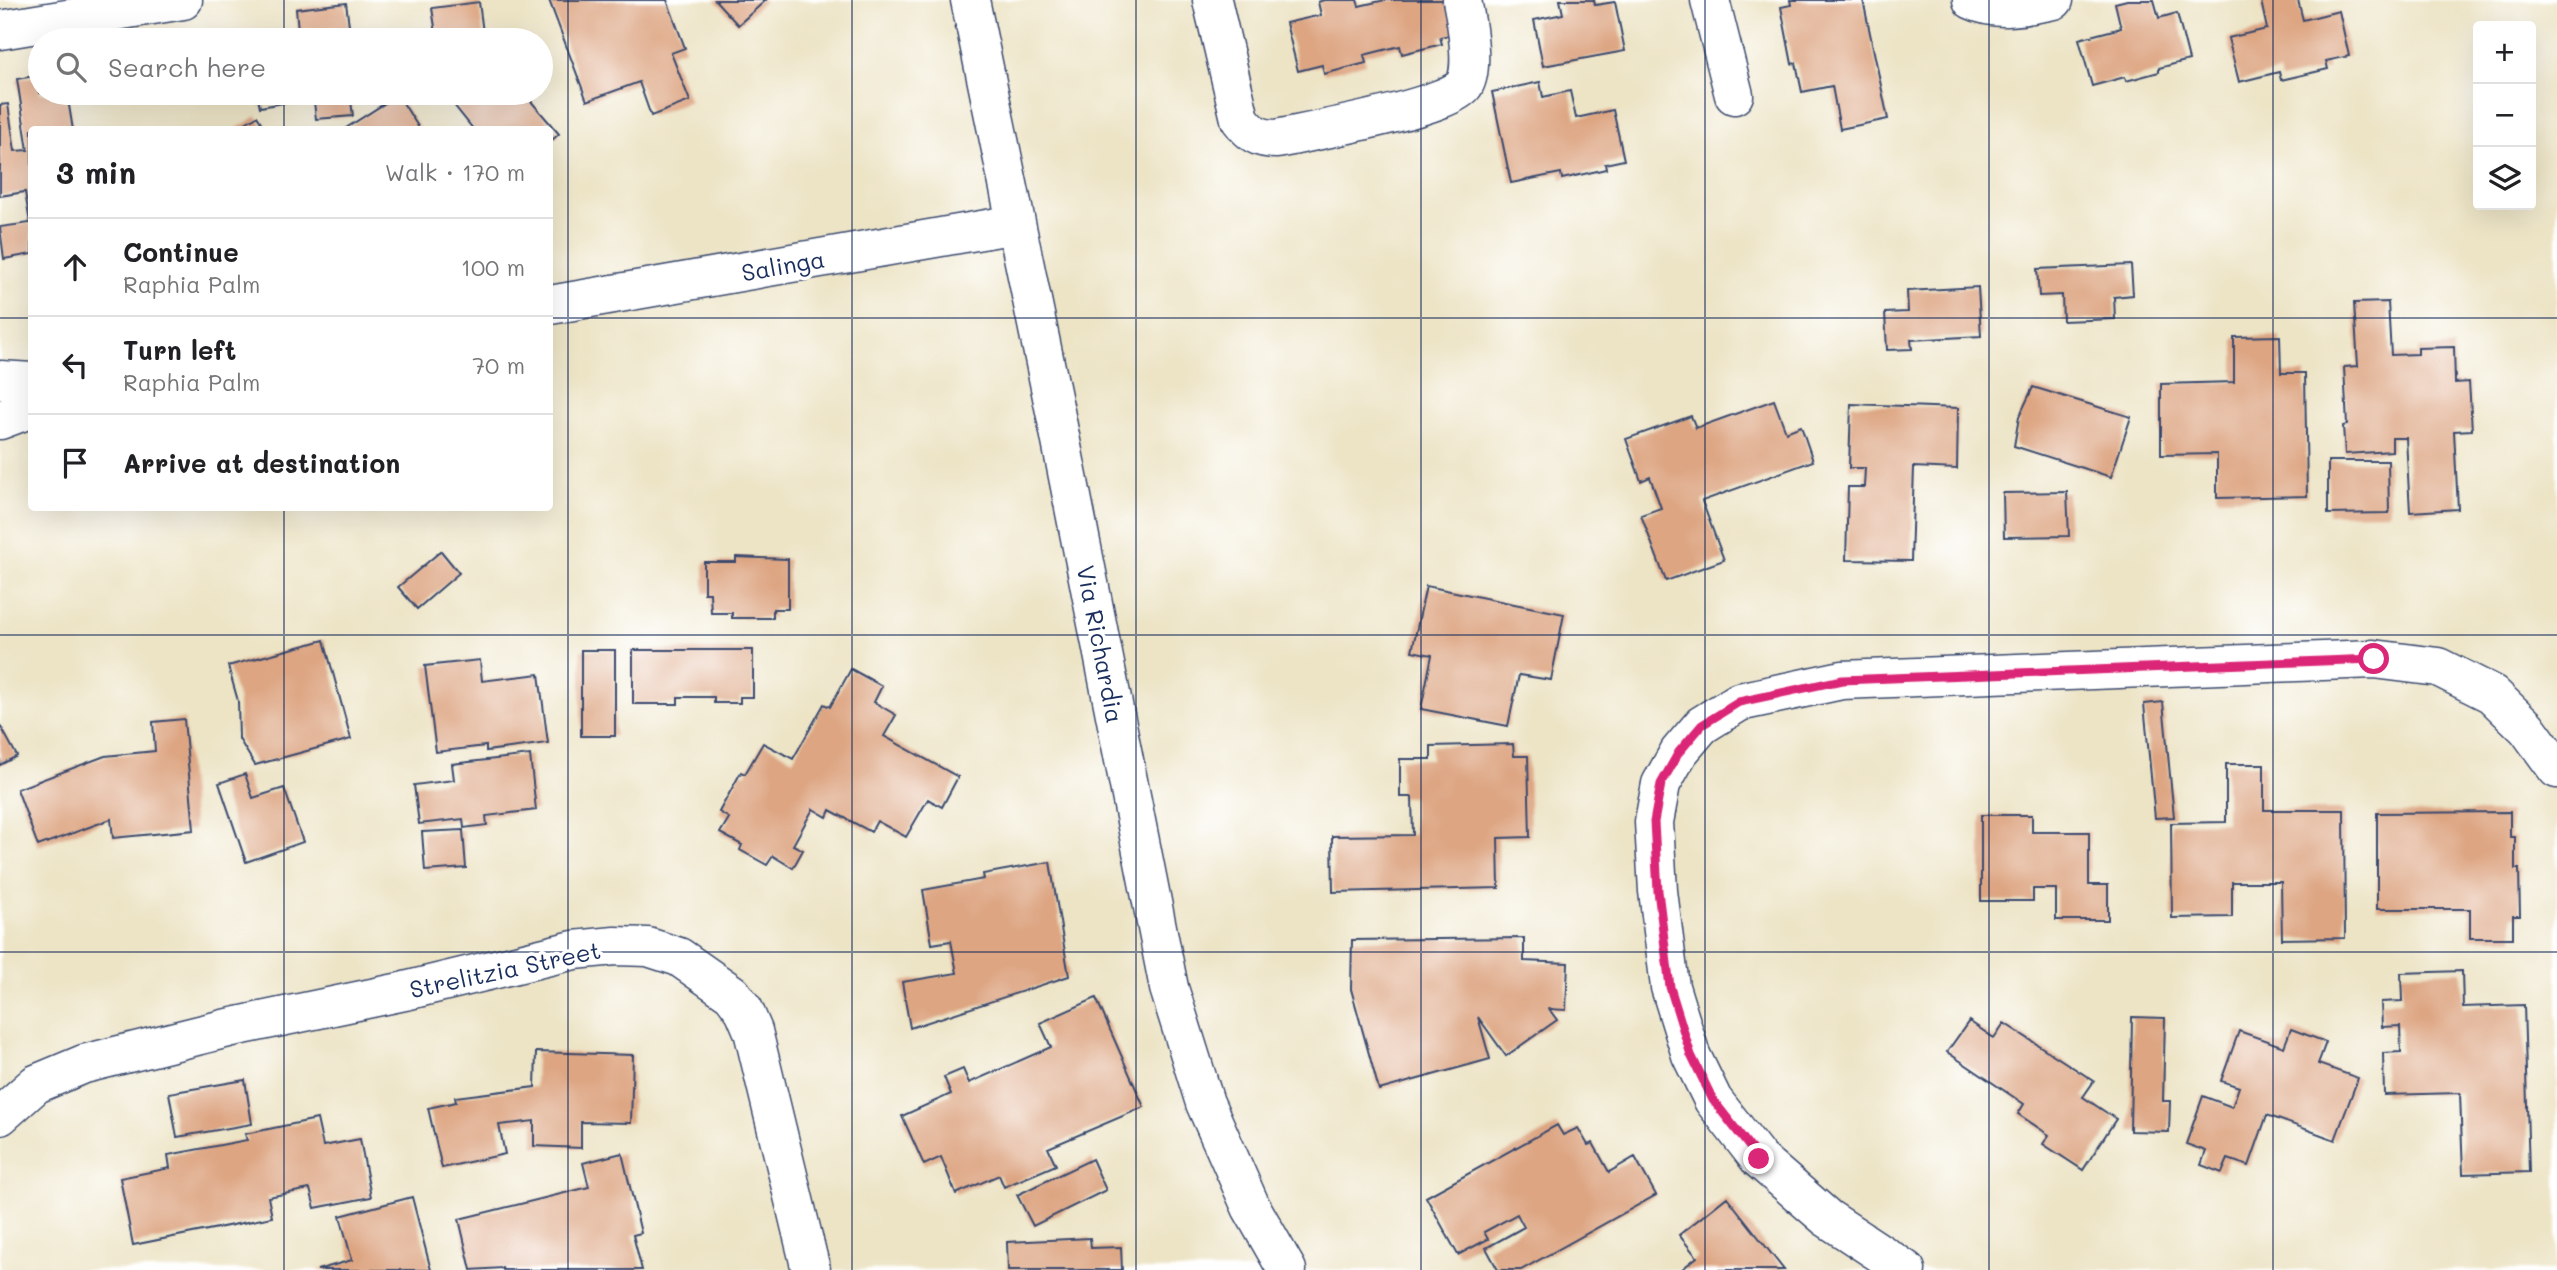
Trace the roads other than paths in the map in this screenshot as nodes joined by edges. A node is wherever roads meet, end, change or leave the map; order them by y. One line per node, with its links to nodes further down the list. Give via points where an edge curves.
1 (183, 0): 8 (street)
2 (970, 0): 10 (street, Via Richardia)
3 (1212, 0): 7 (street, via 1240,119 1250,133 1262,139 1425,105 1463,87 1469,74)
4 (1710, 0): 9 (street)
5 (1972, 0): 6 (street, via 2003,8)
6 (2054, 0)
7 (1471, 2)
8 (0, 30)
9 (1734, 96)
10 (1016, 224): 11 (street, Salinga); 19 (street, Via Richardia, via 1168,988 1205,1103 1251,1207)
11 (553, 304)
12 (0, 380): 13 (street)
13 (28, 382)
14 (28, 410): 15 (street)
15 (0, 420)
16 (2557, 769): 20 (street, via 2492,694 2438,667 2374,659 1842,680 1739,702 1702,725 1661,784 1654,822 1670,987 1691,1055 1713,1100 1759,1159 1826,1218)
17 (0, 1116): 18 (street, Strelitzia Street, via 36,1084 84,1064 574,950 648,947 679,957 732,994 744,1010)
18 (811, 1270)
19 (1287, 1270)
20 (1906, 1270)

